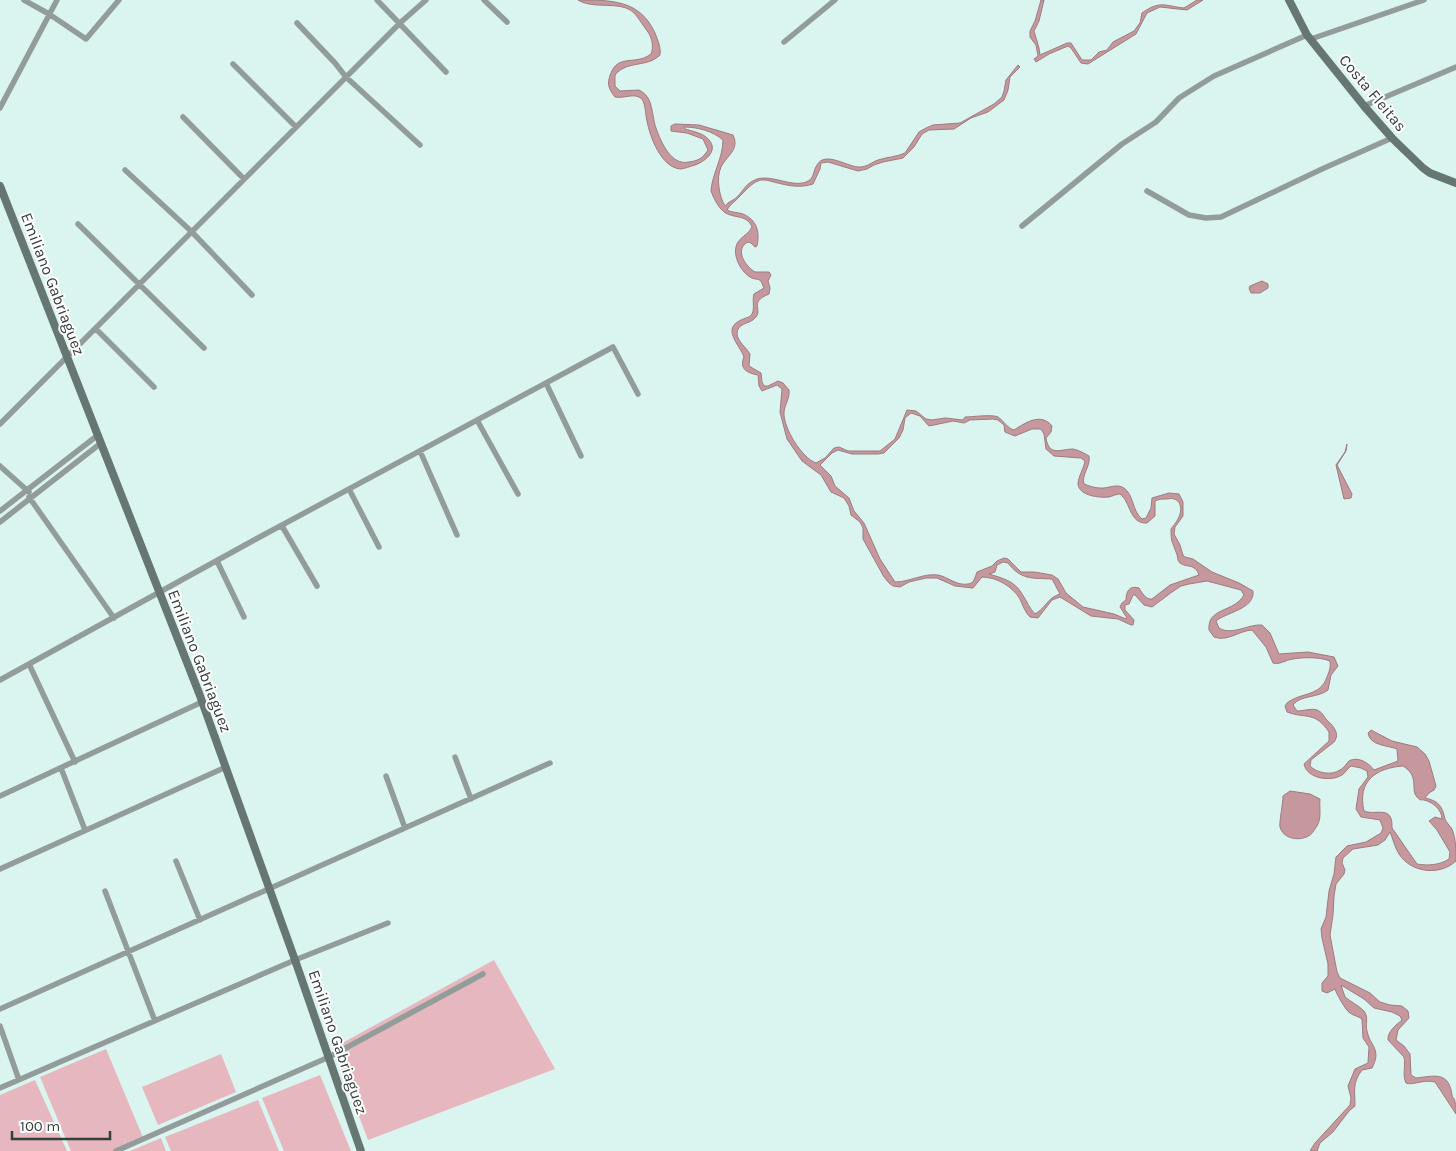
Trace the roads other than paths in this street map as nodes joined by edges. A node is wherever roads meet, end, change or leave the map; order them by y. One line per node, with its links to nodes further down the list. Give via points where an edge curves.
1 (24, 0): 10 (street)
2 (57, 0): 10 (street)
3 (119, 0): 10 (street, via 86,39)
4 (377, 0): 13 (street)
5 (426, 0): 13 (street)
6 (484, 0): 11 (street)
7 (835, 0): 15 (street)
8 (1289, 0): 14 (main road, Costa Fleitas)
9 (1424, 0): 14 (street)
10 (49, 14): 21 (street)
11 (507, 22)
12 (297, 23): 19 (street)
13 (400, 23): 18 (street); 19 (street)
14 (1309, 37): 20 (main road, Costa Fleitas); 32 (street, via 1214,76 1179,98 1156,122 1122,144)
15 (784, 42)
16 (233, 64): 23 (street)
17 (1456, 67): 20 (street)
18 (446, 72)
19 (346, 78): 23 (street); 25 (street)
20 (1364, 106): 24 (main road, Costa Fleitas)
21 (0, 108)
22 (183, 117): 27 (street)
23 (296, 127): 27 (street)
24 (1392, 138): 28 (main road, Costa Fleitas, via 1430,173); 30 (street, via 1221,217 1189,215)
25 (420, 145)
26 (125, 170): 33 (street)
27 (244, 179): 33 (street)
28 (1456, 183)
29 (0, 186): 38 (main road, Emiliano Gabriaguez)
30 (1147, 192)
31 (78, 224): 34 (street)
32 (1022, 226)
33 (192, 232): 34 (street); 35 (street)
34 (140, 284): 36 (street); 37 (street)
35 (252, 295)
36 (96, 329): 38 (street); 40 (street)
37 (204, 348)
38 (67, 358): 43 (street); 44 (main road, Emiliano Gabriaguez)
39 (546, 383): 41 (street, via 613,347); 42 (street); 46 (street)
40 (154, 387)
41 (638, 394)
42 (478, 420): 45 (street); 50 (street)
43 (0, 424)
44 (99, 439): 48 (street); 51 (street); 59 (main road, Emiliano Gabriaguez)
45 (420, 451): 49 (street); 55 (street)
46 (581, 456)
47 (0, 466): 48 (street)
48 (27, 489): 51 (street); 52 (street)
49 (349, 489): 54 (street); 56 (street)
50 (518, 494)
51 (31, 496): 53 (street); 61 (street)
52 (0, 511)
53 (0, 522)
54 (282, 526): 57 (street); 58 (street)
55 (457, 535)
56 (379, 547)
57 (218, 561): 59 (street); 60 (street)
58 (317, 586)
59 (160, 593): 61 (street); 64 (main road, Emiliano Gabriaguez)
60 (244, 617)
61 (114, 618): 62 (street)
62 (29, 664): 63 (street); 66 (street)
63 (0, 680)
64 (202, 702): 66 (street); 68 (main road, Emiliano Gabriaguez)
65 (456, 757): 72 (street)
66 (75, 762): 69 (street)
67 (550, 763): 72 (street)
68 (226, 767): 74 (street); 77 (main road, Emiliano Gabriaguez)
69 (61, 768): 71 (street); 74 (street)
70 (386, 776): 73 (street)
71 (0, 796)
72 (471, 799): 73 (street)
73 (405, 828): 77 (street)
74 (85, 830): 76 (street)
75 (176, 861): 79 (street)
76 (0, 869)
77 (270, 889): 79 (street); 82 (main road, Emiliano Gabriaguez)
78 (105, 892): 81 (street)
79 (200, 920): 81 (street)
80 (388, 923): 82 (street)
81 (129, 951): 84 (street); 85 (street)
82 (295, 960): 85 (street); 87 (main road, Emiliano Gabriaguez)
83 (484, 974): 87 (street)
84 (0, 1009)
85 (155, 1021): 88 (street)
86 (0, 1026): 88 (street)
87 (329, 1057): 90 (street); 91 (main road, Emiliano Gabriaguez)
88 (18, 1080): 89 (street)
89 (0, 1088)
90 (116, 1151)
91 (362, 1151)

